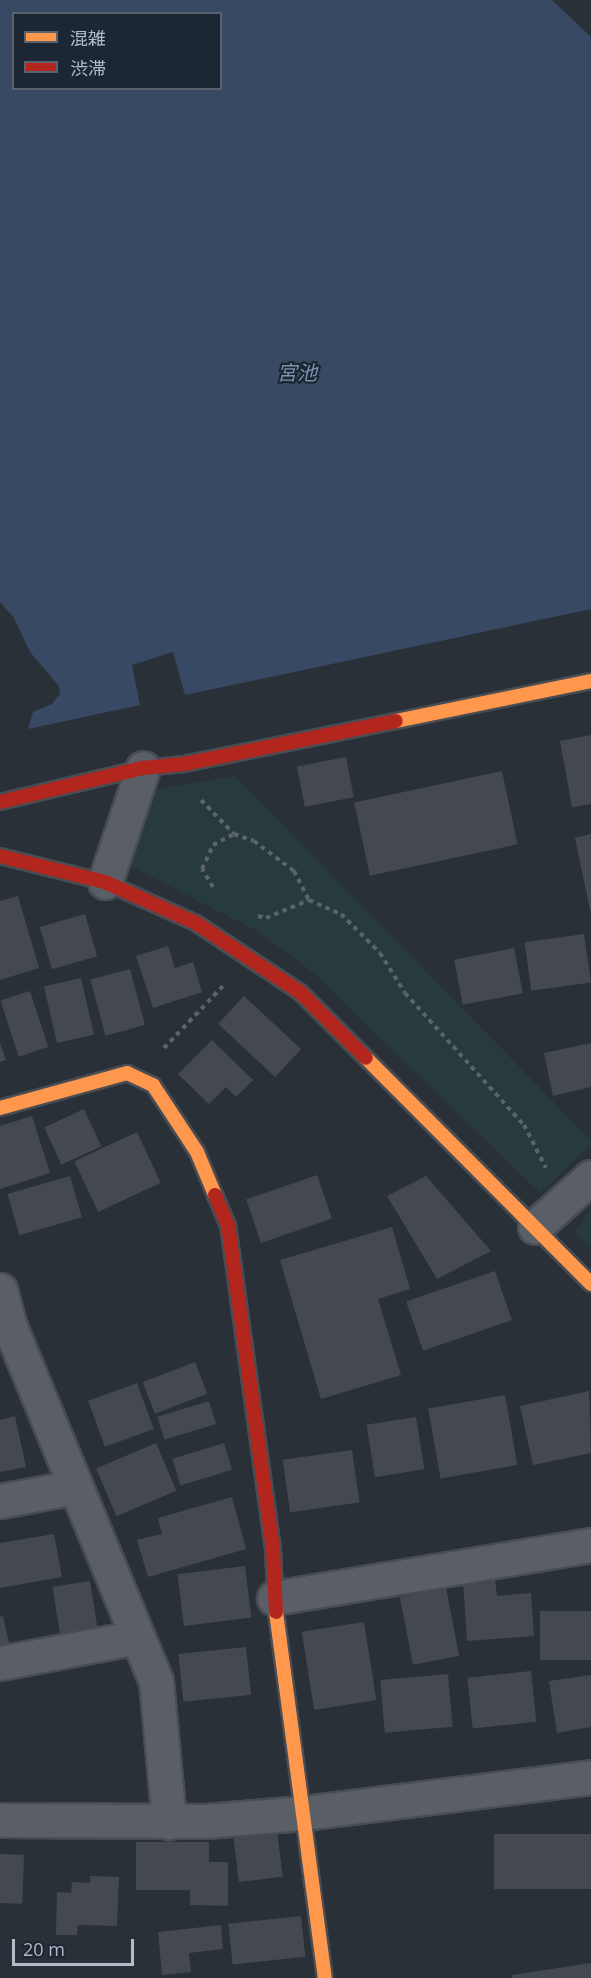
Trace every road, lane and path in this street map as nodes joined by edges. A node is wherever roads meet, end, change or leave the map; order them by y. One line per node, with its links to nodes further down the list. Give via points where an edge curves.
1 (591, 681): 2 (street, via 196,761)
2 (143, 768): 4 (street); 8 (street)
3 (195, 794): 6 (path)
4 (10, 799): 5 (street)
5 (0, 823)
6 (234, 834): 9 (path, via 213,844 202,869); 10 (path, via 254,840 294,871)
7 (1, 853): 8 (street)
8 (105, 882): 16 (street, via 196,923 300,992)
9 (215, 892)
10 (309, 900): 11 (path, via 266,918); 15 (path, via 341,914 380,953 405,993 524,1125 548,1173)
11 (246, 913)
12 (231, 976): 13 (path)
13 (160, 1052)
14 (0, 1108): 22 (street, via 127,1073 153,1085 197,1152 228,1225 273,1549)
15 (579, 1187): 16 (street)
16 (535, 1227): 17 (street)
17 (591, 1284)
18 (0, 1290): 19 (street, via 10,1326)
19 (75, 1487): 20 (street); 23 (street)
20 (0, 1501)
21 (591, 1545): 22 (street)
22 (274, 1598): 26 (street)
23 (137, 1637): 24 (street); 28 (street, via 156,1681)
24 (0, 1663)
25 (591, 1777): 26 (street)
26 (303, 1813): 28 (street); 29 (street)
27 (0, 1820): 28 (street)
28 (169, 1822)
29 (325, 1978)

